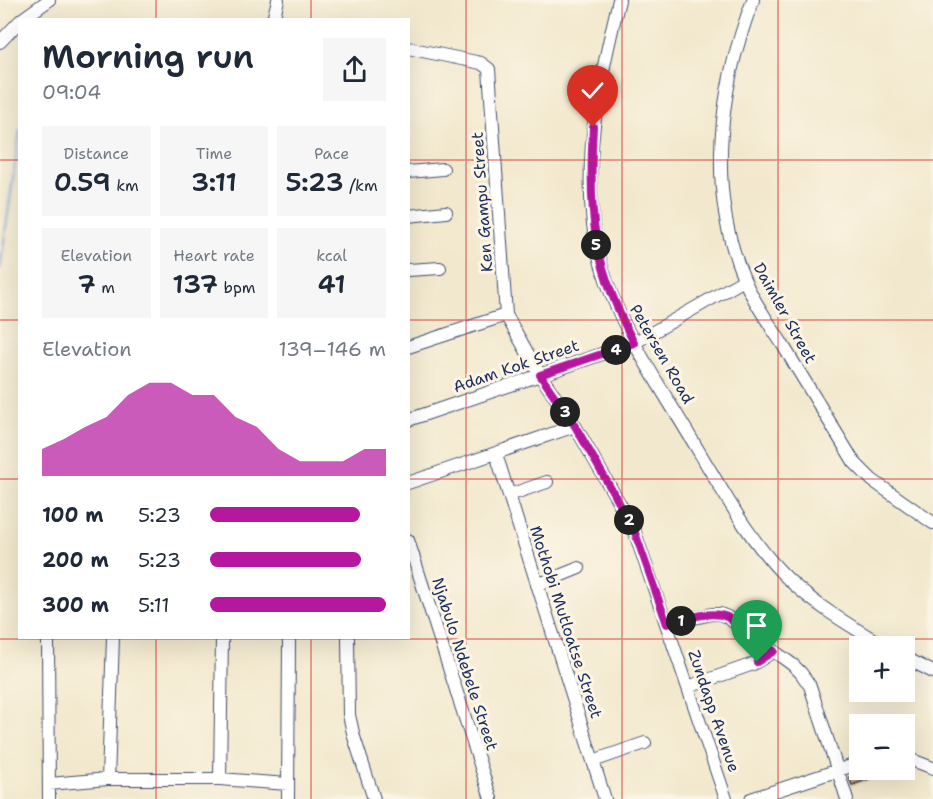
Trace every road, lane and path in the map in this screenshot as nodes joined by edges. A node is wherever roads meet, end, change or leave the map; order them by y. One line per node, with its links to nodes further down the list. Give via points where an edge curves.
1 (279, 0): 6 (street)
2 (619, 0): 18 (street, Petersen Road, via 598,90 591,200 604,278)
3 (753, 0): 16 (street, Daimler Street, via 730,71 722,119 725,215)
4 (48, 1): 5 (street)
5 (23, 18)
6 (274, 18)
7 (18, 22): 8 (street)
8 (0, 42)
9 (410, 48): 17 (street, Ken Gampu Street, via 481,63 489,69)
10 (443, 169): 11 (street)
11 (410, 172)
12 (446, 212): 13 (street)
13 (410, 216)
14 (441, 268): 15 (street)
15 (410, 270)
16 (744, 280): 18 (street, Adam Kok Street); 27 (street, Daimler Street, via 854,462 872,480)
17 (506, 315): 19 (street); 20 (street, Zundapp Avenue)
18 (634, 343): 20 (street, Adam Kok Street); 32 (street, Petersen Road, via 766,555 800,590)
19 (410, 346)
20 (540, 375): 21 (street, Adam Kok Street); 22 (street, Zundapp Avenue)
21 (410, 419)
22 (575, 426): 23 (street); 31 (street, Zundapp Avenue, via 633,527)
23 (496, 454): 24 (street); 26 (street, Mothobi Mutloatse Street)
24 (410, 482)
25 (547, 482): 26 (street)
26 (509, 495): 30 (street, Mothobi Mutloatse Street)
27 (933, 523)
28 (410, 546): 55 (street, Njabulo Ndebele Street)
29 (579, 568): 30 (street)
30 (537, 585): 43 (street, Mothobi Mutloatse Street)
31 (667, 624): 38 (street, via 720,614); 41 (street, Zundapp Avenue)
32 (868, 636)
33 (48, 639): 50 (street)
34 (113, 639): 48 (street)
35 (222, 639): 49 (street)
36 (289, 639): 51 (street)
37 (348, 639): 54 (street, via 349,715)
38 (774, 651): 41 (street, via 753,664); 46 (street, via 807,681)
39 (915, 663): 40 (street)
40 (933, 672)
41 (688, 687): 57 (street, Zundapp Avenue)
42 (645, 742): 43 (street)
43 (593, 761): 56 (street, Mothobi Mutloatse Street)
44 (915, 762): 47 (street)
45 (849, 767): 46 (street)
46 (837, 771): 58 (street); 59 (street)
47 (932, 771)
48 (108, 779): 49 (street); 50 (street)
49 (220, 779): 51 (street)
50 (49, 784): 52 (street)
51 (288, 784): 53 (street)
52 (49, 799)
53 (288, 799)
54 (374, 799)
55 (491, 799)
56 (605, 799)
57 (726, 799)
58 (751, 799)
59 (847, 799)

